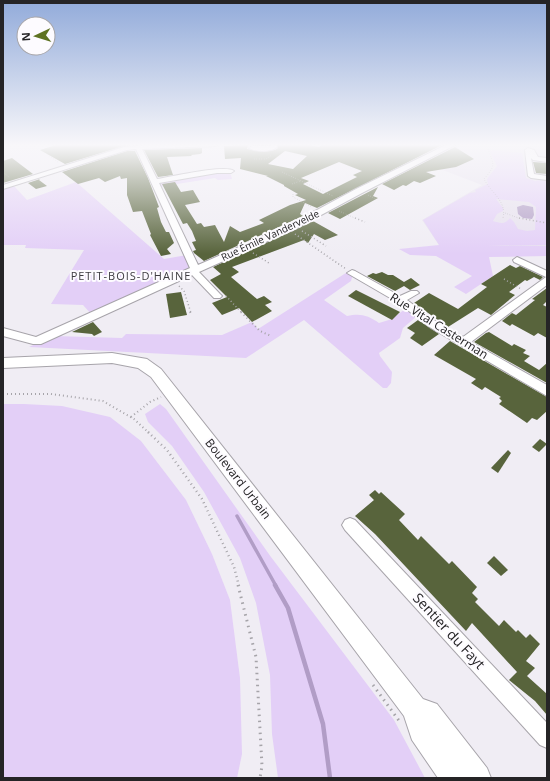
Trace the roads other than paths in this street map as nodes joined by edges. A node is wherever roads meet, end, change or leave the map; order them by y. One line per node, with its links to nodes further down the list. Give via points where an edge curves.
1 (23, 180): 5 (street)
2 (162, 180): 4 (street)
3 (380, 180): 7 (street, Rue Émile Vandervelde, via 290,228)
4 (154, 182): 7 (street)
5 (3, 187)
6 (517, 260): 9 (street)
7 (193, 270): 12 (street); 14 (street, Rue Émile Vandervelde, via 37,341)
8 (352, 273): 13 (street, Rue Vital Casterman)
9 (547, 275)
10 (547, 280): 15 (street)
11 (414, 292): 13 (street)
12 (217, 296)
13 (400, 300): 15 (street, Rue Vital Casterman, via 435,326)
14 (3, 332)
15 (464, 342): 17 (street, Rue Vital Casterman)
16 (3, 363): 19 (main road, Boulevard Urbain, via 112,358 142,363 156,373 165,397)
17 (547, 392)
18 (350, 525): 20 (street, Sentier du Fayt)
19 (409, 718): 21 (main road, Boulevard Urbain); 22 (main road, Boulevard Urbain, via 428,713)
20 (547, 738)
21 (455, 778)
22 (477, 778)

